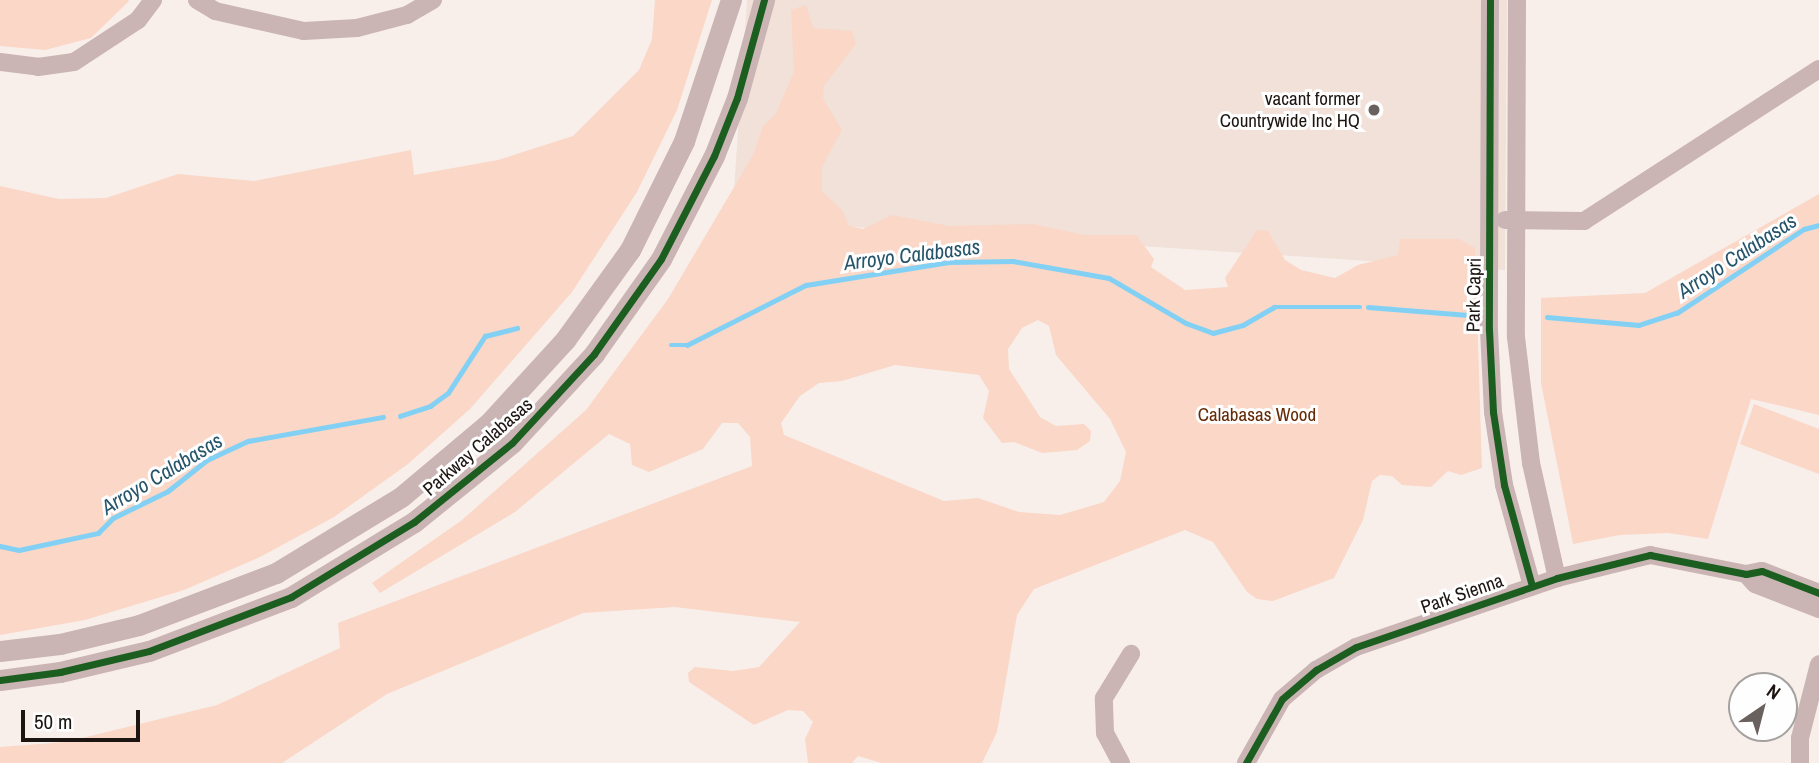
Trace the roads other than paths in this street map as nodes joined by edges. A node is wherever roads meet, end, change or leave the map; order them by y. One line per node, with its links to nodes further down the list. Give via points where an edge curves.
1 (153, 0): 8 (street, via 138,20 74,62 38,68)
2 (197, 0): 3 (street, via 215,11 304,31 357,28 407,15)
3 (433, 0)
4 (730, 0): 17 (street, Parkway Calabasas, via 684,141 630,250 565,340 489,423 401,497 276,573 139,625 60,644)
5 (764, 0): 20 (street, Parkway Calabasas, via 737,98 714,156 661,259 594,354 512,443 414,523 290,597 149,651 61,672)
6 (1490, 0): 11 (street, Park Capri)
7 (1517, 0): 10 (street)
8 (0, 62)
9 (1819, 69): 10 (street, via 1584,221)
10 (1515, 219): 11 (street); 13 (street, via 1521,400)
11 (1491, 220): 14 (street, Park Capri, via 1493,412 1504,485)
12 (1746, 574): 13 (street, Park Sienna, via 1650,555); 15 (street, Park Sienna, via 1762,571); 16 (street, Park Sienna, via 1755,584)
13 (1557, 578): 14 (street, Park Sienna)
14 (1532, 586): 22 (street, Park Sienna, via 1356,647 1316,670 1282,699)
15 (1819, 593)
16 (1819, 609)
17 (0, 652)
18 (1131, 654): 21 (street, via 1104,698 1105,733)
19 (1819, 664): 23 (street, via 1800,738)
20 (0, 680)
21 (1121, 763)
22 (1247, 763)
23 (1800, 763)

